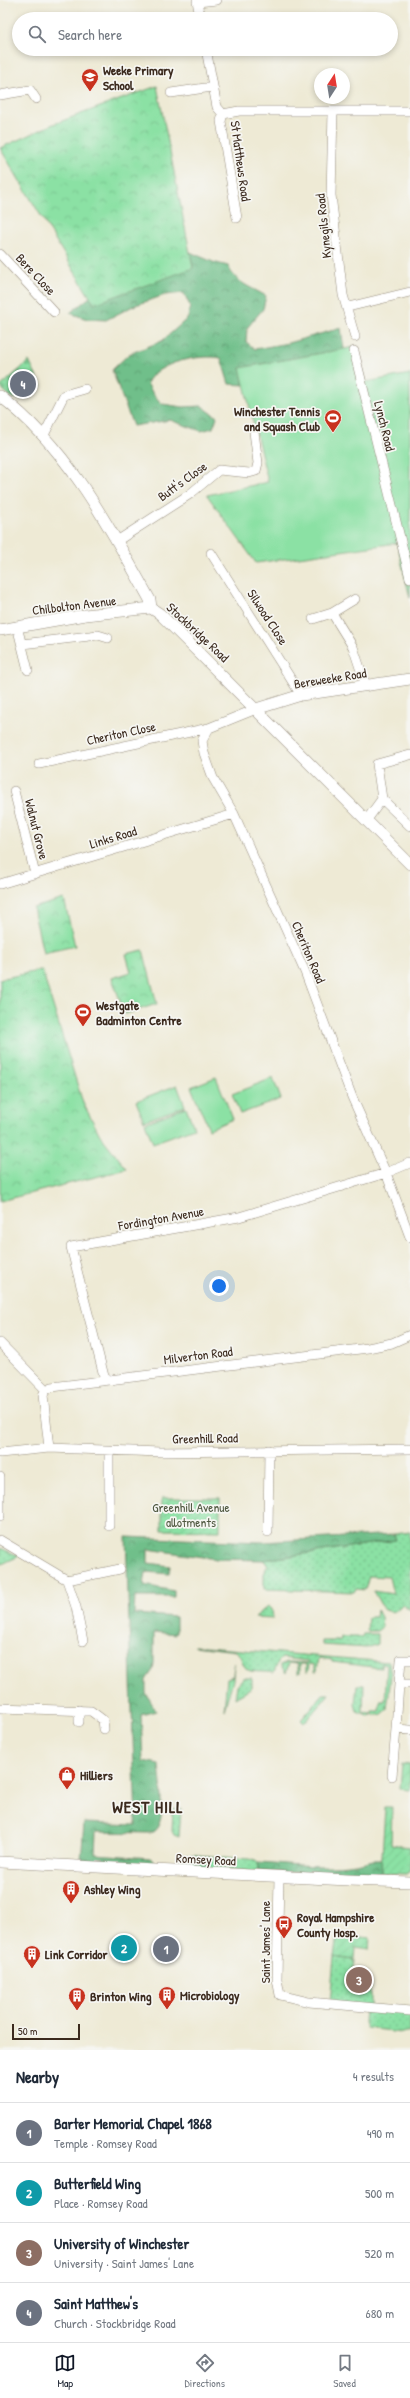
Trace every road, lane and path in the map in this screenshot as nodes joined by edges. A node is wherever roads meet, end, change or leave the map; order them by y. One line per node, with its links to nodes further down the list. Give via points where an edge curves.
1 (217, 0): 2 (street)
2 (197, 1): 3 (street)
3 (199, 12)
4 (207, 56): 5 (street, St Matthews Road)
5 (212, 87): 6 (street); 11 (street, St Matthews Road, via 217,107)
6 (171, 93)
7 (0, 95): 8 (street, via 30,90)
8 (36, 99)
9 (333, 111): 10 (street); 11 (street, via 239,111); 15 (street, Kynegils Road, via 331,195 344,295)
10 (410, 111)
11 (223, 114): 12 (street, St Matthews Road, via 221,121)
12 (236, 218)
13 (0, 254): 16 (street, Bere Close)
14 (410, 292): 15 (street)
15 (348, 307): 17 (street, Kynegils Road)
16 (54, 312)
17 (355, 337)
18 (354, 350): 25 (street, Lynch Road)
19 (85, 389): 22 (street, via 64,395)
20 (0, 396): 22 (main road, Stockbridge Road, via 24,414)
21 (254, 432): 23 (street, Butt's Close, via 258,463 256,471 249,473 219,470 190,494)
22 (44, 435): 23 (main road, Stockbridge Road, via 86,490)
23 (117, 541): 27 (main road, Stockbridge Road, via 150,600)
24 (211, 553): 37 (street, Silwood Close)
25 (410, 578)
26 (355, 599): 28 (street)
27 (151, 608): 30 (main road, Chilbolton Avenue); 38 (main road, Stockbridge Road, via 177,630)
28 (332, 613): 29 (street); 36 (street, via 353,647)
29 (314, 619)
30 (17, 626): 31 (main road, Chilbolton Avenue); 33 (street)
31 (0, 630)
32 (108, 638): 33 (street, via 98,635)
33 (22, 644): 34 (street)
34 (28, 670)
35 (410, 679): 36 (main road, Bereweeke Road)
36 (366, 686): 37 (main road, Bereweeke Road)
37 (301, 695): 38 (main road, Bereweeke Road)
38 (256, 709): 39 (street); 45 (main road, Stockbridge Road)
39 (209, 728): 41 (street, Cheriton Close); 44 (street, Cheriton Road, via 202,741 204,753 213,778)
40 (410, 755): 43 (street, via 377,764)
41 (39, 764)
42 (14, 791): 48 (street, Walnut Grove)
43 (382, 799): 45 (street); 46 (street)
44 (234, 814): 48 (street, Links Road); 51 (street, Cheriton Road, via 305,972 352,1097)
45 (366, 821): 47 (main road, Stockbridge Road)
46 (410, 826)
47 (410, 864)
48 (35, 874): 49 (street, Links Road)
49 (0, 884)
50 (410, 1163): 51 (street)
51 (386, 1173): 52 (street, Cheriton Road); 55 (street, Fordington Avenue, via 239,1217 72,1247)
52 (410, 1237)
53 (410, 1335): 55 (street, Milverton Road, via 392,1343 368,1348)
54 (0, 1343): 56 (street)
55 (106, 1380): 56 (street, Milverton Road)
56 (46, 1390): 57 (street, via 43,1396)
57 (49, 1448): 60 (street, Greenhill Road); 61 (street, Greenhill Road)
58 (410, 1448): 59 (street, Greenhill Road)
59 (269, 1450): 60 (street, Greenhill Road); 66 (street)
60 (109, 1451): 65 (street)
61 (0, 1453)
62 (0, 1477): 63 (street)
63 (1, 1500): 64 (street)
64 (0, 1516)
65 (109, 1526)
66 (268, 1532)
67 (0, 1540): 69 (street)
68 (120, 1569): 69 (street)
69 (67, 1580): 70 (street)
70 (83, 1641)
71 (410, 1660): 72 (street, via 401,1660)
72 (400, 1684): 73 (street); 78 (street)
73 (410, 1684)
74 (0, 1708): 75 (street)
75 (79, 1710): 76 (street); 77 (street, via 96,1713 103,1720)
76 (79, 1722)
77 (104, 1729)
78 (396, 1729): 79 (street); 80 (street)
79 (410, 1730)
80 (392, 1776)
81 (0, 1862): 82 (main road, Romsey Road)
82 (279, 1877): 83 (main road, Romsey Road); 84 (street, Saint James' Lane, via 277,1989 280,1995 309,2002)
83 (410, 1882)
84 (410, 2011)

